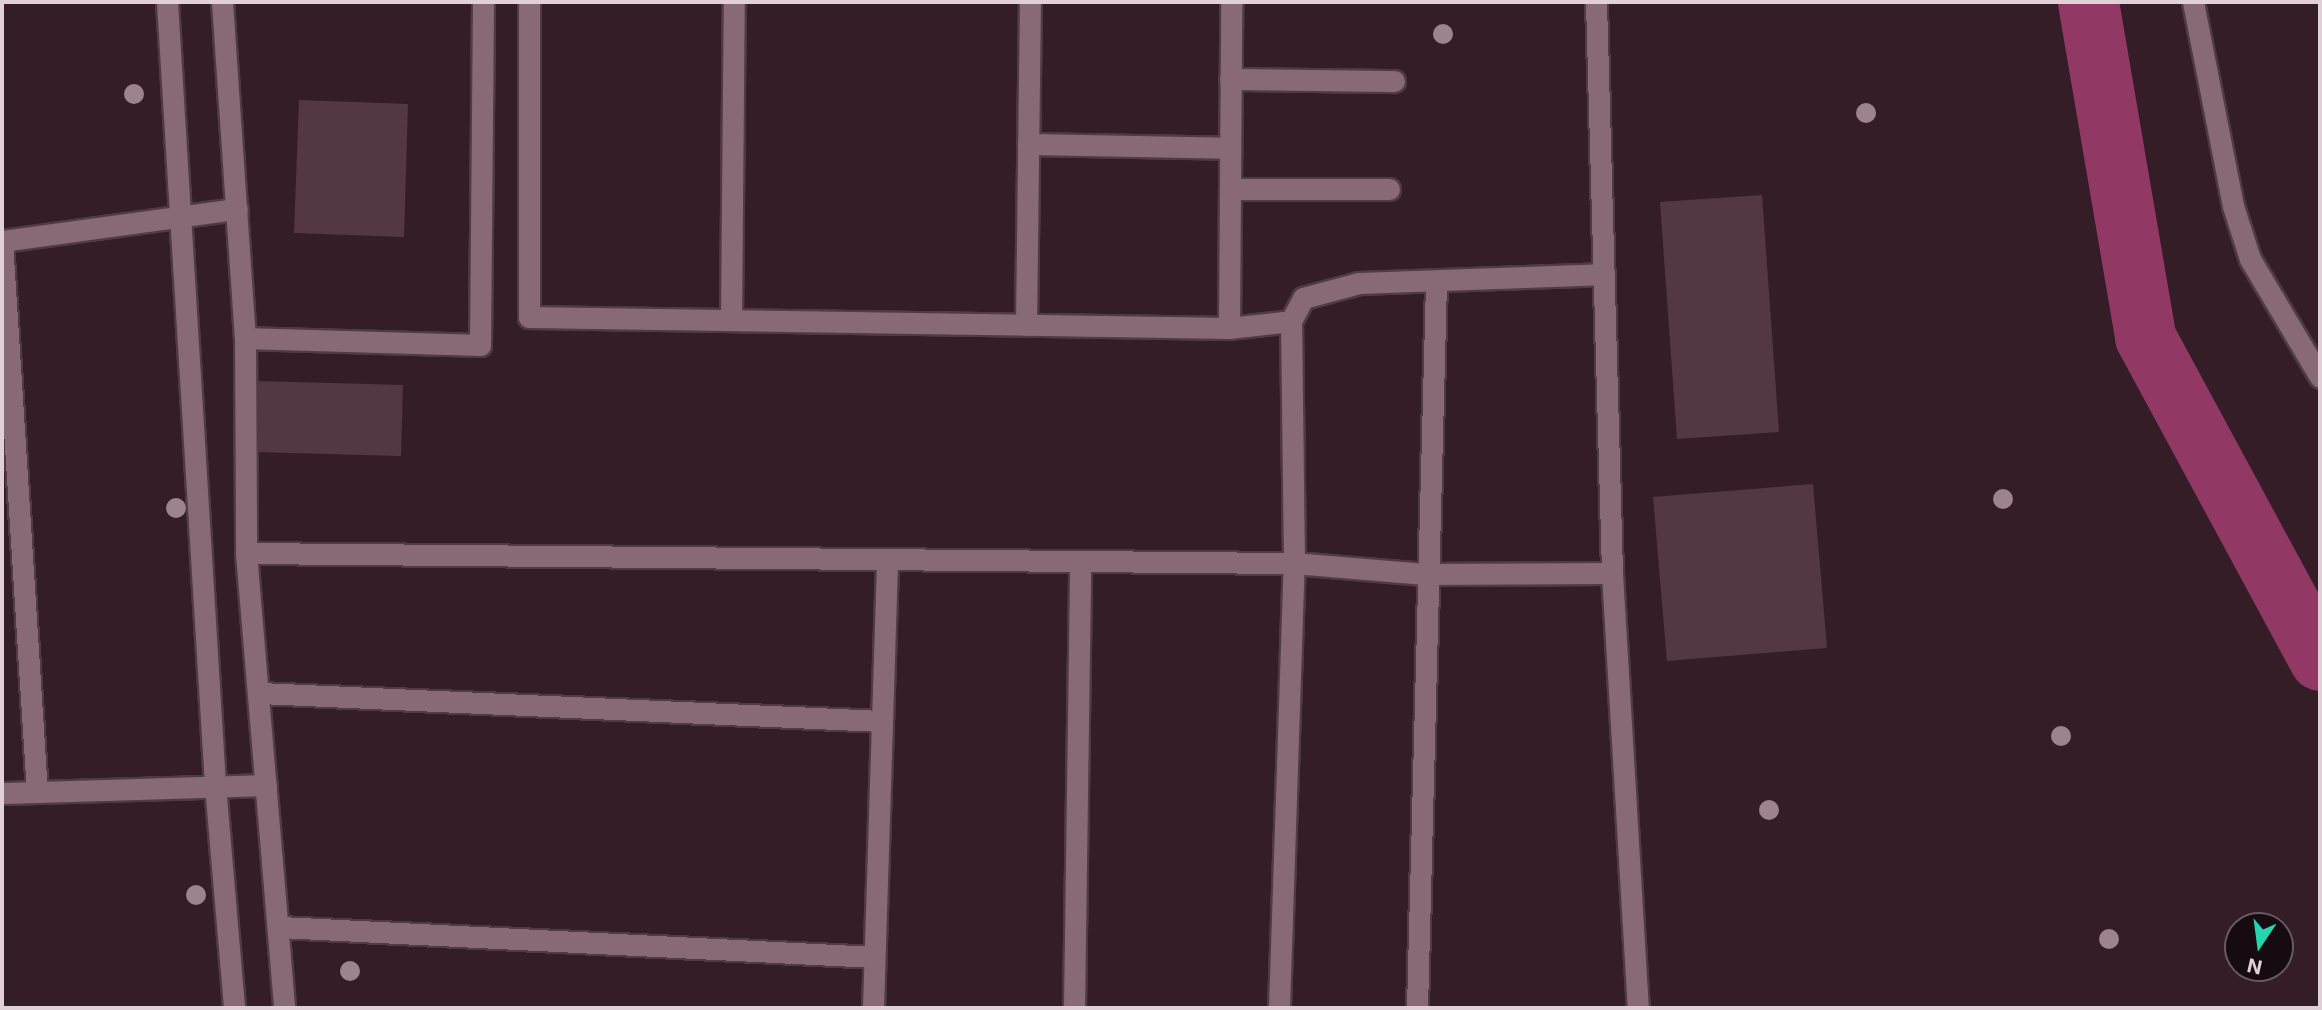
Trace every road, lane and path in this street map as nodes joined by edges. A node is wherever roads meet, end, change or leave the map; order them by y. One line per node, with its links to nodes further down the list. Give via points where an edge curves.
1 (167, 2): 17 (street)
2 (222, 2): 16 (street)
3 (483, 2): 25 (street, via 480,345)
4 (529, 2): 21 (street, via 529,317)
5 (734, 2): 21 (street)
6 (1030, 2): 12 (street)
7 (1231, 2): 10 (street)
8 (2193, 2): 26 (street, via 2233,206 2250,258)
9 (1594, 4): 19 (street)
10 (1230, 79): 11 (street); 13 (street)
11 (1394, 81)
12 (1028, 144): 13 (street); 23 (street)
13 (1230, 148): 14 (street)
14 (1230, 188): 15 (street); 24 (street)
15 (1389, 189)
16 (236, 209): 17 (street); 25 (street)
17 (180, 217): 18 (street); 35 (street)
18 (2, 241): 37 (street)
19 (1601, 274): 20 (street); 31 (street)
20 (1436, 283): 22 (street, via 1359,283 1303,298); 32 (street)
21 (732, 320): 23 (street)
22 (1291, 321): 24 (street); 29 (street)
23 (1026, 325): 24 (street)
24 (1229, 328)
25 (245, 338): 27 (street)
26 (2320, 377)
27 (246, 553): 28 (street); 33 (street)
28 (887, 562): 30 (street); 34 (street)
29 (1294, 563): 30 (street); 32 (street); 45 (street)
30 (1080, 564): 44 (street)
31 (1612, 573): 32 (street); 47 (street)
32 (1425, 574): 46 (street)
33 (260, 693): 34 (street); 36 (street)
34 (882, 721): 40 (street)
35 (215, 785): 36 (street); 37 (street); 41 (street)
36 (265, 785): 39 (street)
37 (37, 792): 38 (street)
38 (2, 793)
39 (280, 927): 40 (street); 42 (street)
40 (874, 957): 43 (street)
41 (234, 1008)
42 (284, 1008)
43 (873, 1008)
44 (1074, 1008)
45 (1279, 1008)
46 (1417, 1008)
47 (1639, 1008)

